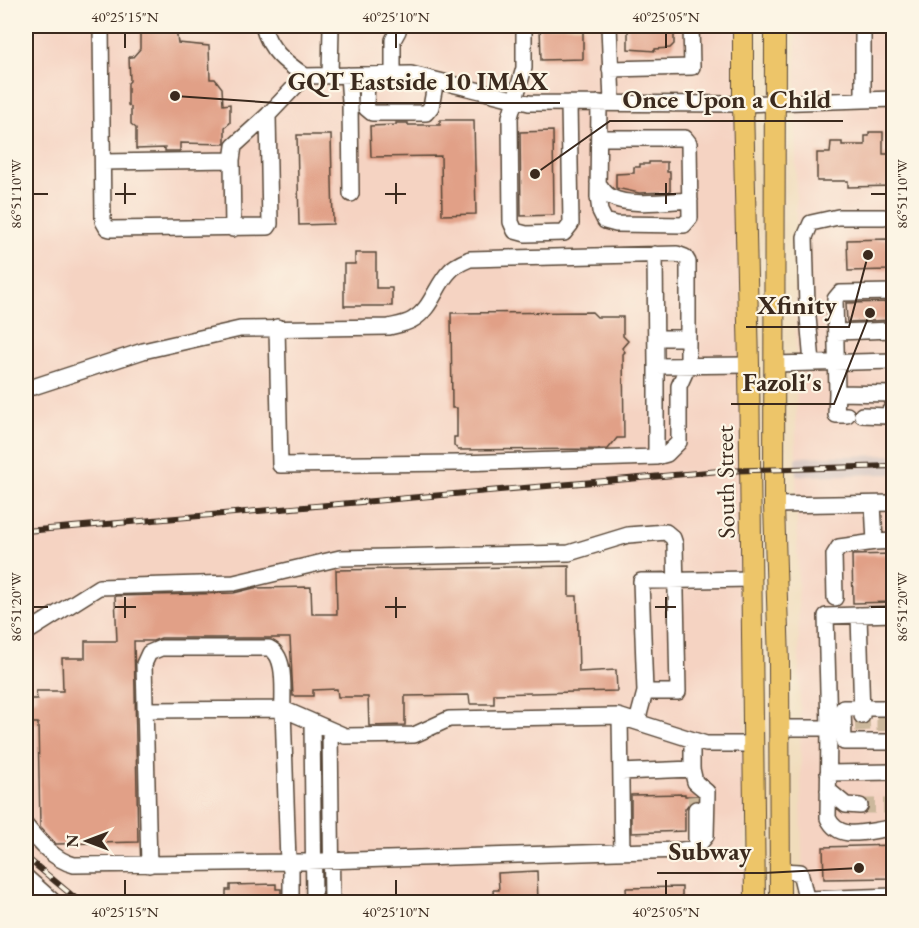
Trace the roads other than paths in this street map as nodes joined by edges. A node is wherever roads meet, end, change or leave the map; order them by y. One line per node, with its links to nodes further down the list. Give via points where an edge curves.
1 (101, 26): 28 (street)
2 (263, 26): 15 (street, via 285,62)
3 (331, 26): 16 (street)
4 (398, 26): 12 (street, via 393,40)
5 (524, 26): 18 (street, via 524,68)
6 (609, 26): 11 (street)
7 (691, 26): 11 (street, via 692,67)
8 (744, 26): 24 (main road, South Street)
9 (775, 26): 23 (main road, South Street)
10 (863, 26): 20 (street)
11 (610, 69): 22 (street)
12 (393, 74): 14 (street); 17 (street)
13 (348, 75): 14 (street); 16 (street); 30 (street)
14 (367, 75): 17 (street, via 366,108 372,113 426,113 431,107)
15 (305, 76): 16 (street); 25 (street)
16 (330, 76)
17 (436, 80): 18 (street)
18 (515, 99): 21 (street); 21 (street, via 510,117 511,222 515,231 526,234 564,233 571,224)
19 (894, 99): 20 (street)
20 (863, 100): 23 (street)
21 (569, 103): 22 (street)
22 (605, 103): 24 (street); 26 (street)
23 (775, 103): 24 (street); 44 (main road, South Street)
24 (743, 104): 45 (main road, South Street)
25 (268, 115): 27 (street, via 234,146); 33 (street, via 270,224 265,228)
26 (599, 138): 29 (street); 31 (street, via 685,138 689,143)
27 (232, 160): 28 (street); 33 (street)
28 (103, 162): 33 (street, via 103,221 110,230)
29 (598, 183): 31 (street, via 616,200); 31 (street, via 600,211 605,221 616,224 684,225 690,218)
30 (351, 194)
31 (690, 200)
32 (884, 217): 43 (street, via 838,217 812,223 805,237)
33 (233, 229)
34 (655, 254): 36 (street, via 470,259 449,271 423,312 401,324); 39 (street); 40 (street, via 677,254 688,262)
35 (894, 292): 38 (street, via 837,295)
36 (277, 327): 48 (street, via 240,329 143,351); 52 (street, via 280,465)
37 (894, 330): 38 (street)
38 (836, 332): 42 (street)
39 (656, 338): 40 (street); 46 (street)
40 (688, 338): 47 (street)
41 (894, 361): 42 (street)
42 (837, 362): 43 (street); 49 (street)
43 (812, 363): 44 (street)
44 (774, 364): 45 (main road); 55 (main road, South Street)
45 (749, 365): 47 (street); 58 (main road, South Street)
46 (656, 366): 47 (street); 52 (street)
47 (688, 366): 52 (street, via 679,386 679,442 667,454)
48 (26, 387)
49 (837, 393): 50 (street); 51 (street, via 836,415 887,416)
50 (894, 394)
51 (894, 404)
52 (656, 457)
53 (894, 503): 54 (street)
54 (873, 504): 55 (street); 57 (street)
55 (774, 505): 72 (main road, South Street)
56 (894, 541): 57 (street)
57 (875, 542): 60 (street, via 839,547 834,555)
58 (751, 579): 59 (street); 77 (main road, South Street)
59 (676, 580): 63 (street, via 673,538 666,532 641,533 569,553 340,558 234,583 99,587); 64 (street, via 678,692); 64 (street, via 641,581)
60 (835, 598)
61 (894, 614): 62 (street)
62 (859, 615): 68 (street); 73 (street, via 826,616)
63 (26, 633)
64 (645, 693): 71 (street)
65 (283, 709): 66 (street); 66 (street, via 281,664 274,650 161,648 149,653 144,664); 70 (street); 89 (street)
66 (145, 710): 91 (street)
67 (887, 711): 68 (street)
68 (862, 712): 73 (street, via 843,708)
69 (620, 717): 71 (street); 74 (street, via 449,719 414,735 345,736); 78 (street)
70 (312, 722): 74 (street); 90 (street)
71 (637, 722): 76 (street)
72 (779, 728): 73 (street); 92 (main road, South Street)
73 (836, 728): 75 (street, via 844,742); 80 (street)
74 (330, 730): 88 (street)
75 (888, 738)
76 (692, 740): 77 (street, via 706,744); 81 (street)
77 (753, 744): 100 (main road, South Street)
78 (621, 772): 81 (street); 87 (street)
79 (894, 772): 80 (street)
80 (828, 773): 82 (street)
81 (695, 789): 86 (street); 86 (street, via 704,788 708,797 706,836)
82 (828, 790): 83 (street, via 846,805); 85 (street, via 828,818 832,827 852,833)
83 (860, 806)
84 (26, 826): 91 (street, via 65,863)
85 (894, 828)
86 (696, 848): 87 (street)
87 (622, 852): 88 (street)
88 (332, 861): 90 (street); 99 (street)
89 (289, 862): 90 (street); 91 (street); 97 (street)
90 (314, 862): 98 (street)
91 (149, 865)
92 (780, 871): 95 (street, via 800,872); 101 (main road, South Street)
93 (26, 877): 96 (street)
94 (886, 899): 95 (street)
95 (806, 901)
96 (54, 903)
97 (291, 903)
98 (314, 903)
99 (332, 903)
100 (755, 903)
101 (780, 903)

